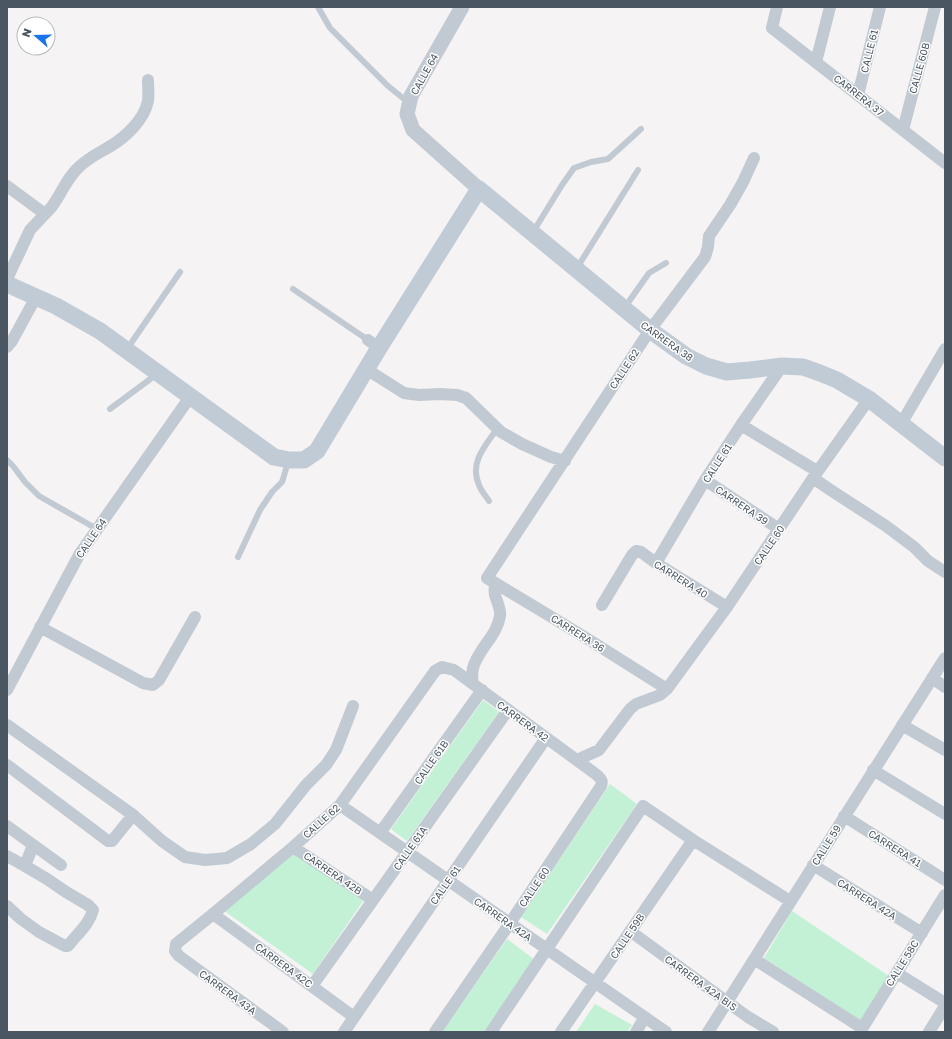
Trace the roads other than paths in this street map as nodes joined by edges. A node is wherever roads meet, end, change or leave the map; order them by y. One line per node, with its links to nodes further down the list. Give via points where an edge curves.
1 (318, 7): 10 (lane, via 330,28 388,86)
2 (462, 7): 10 (street, CALLE 64, via 410,96)
3 (777, 7): 7 (street, CARRERA 37, via 772,28)
4 (830, 7): 7 (street)
5 (880, 7): 9 (street, CALLE 61)
6 (935, 7): 12 (street, CALLE 60B)
7 (816, 62): 9 (street, CARRERA 37)
8 (148, 80): 18 (street, via 148,102 143,115 110,147 93,155 79,166)
9 (858, 94): 12 (street, CARRERA 37)
10 (409, 103): 17 (street, CALLE 64, via 407,114 413,130)
11 (641, 129): 19 (lane, via 608,159 574,168)
12 (903, 130): 14 (street, CARRERA 37)
13 (754, 158): 28 (street, CALLE 62, via 730,205 709,236 705,257)
14 (945, 162)
15 (638, 170): 21 (lane)
16 (7, 186): 18 (street)
17 (479, 189): 19 (main road, CARRERA 38); 29 (main road)
18 (45, 214): 23 (street, via 30,230)
19 (532, 233): 21 (main road, CARRERA 38)
20 (666, 263): 27 (lane, via 649,273)
21 (576, 269): 27 (main road, CARRERA 38)
22 (180, 272): 32 (lane)
23 (7, 279)
24 (7, 284): 26 (main road)
25 (293, 289): 29 (lane)
26 (36, 297): 30 (street); 32 (main road, via 100,331)
27 (624, 308): 28 (main road, CARRERA 38)
28 (650, 330): 33 (main road, CARRERA 38, via 686,356 706,366 727,372); 45 (street, CALLE 62)
29 (374, 344): 34 (main road)
30 (7, 347)
31 (945, 349): 39 (street)
32 (126, 350): 35 (main road)
33 (782, 366): 37 (main road, CARRERA 38, via 803,367 820,372); 40 (street, CALLE 61)
34 (366, 368): 41 (street, via 404,392 419,395 458,395 466,398); 44 (main road, via 316,451 304,460)
35 (158, 373): 36 (main road); 38 (lane)
36 (190, 397): 44 (main road, via 274,457); 49 (street, CALLE 64)
37 (869, 399): 39 (main road, CARRERA 38); 46 (street, CALLE 60)
38 (110, 409)
39 (901, 424): 42 (main road, CARRERA 38)
40 (741, 425): 46 (street); 47 (street, CALLE 61)
41 (497, 429): 45 (street, via 522,444); 48 (lane, via 476,462 479,486)
42 (944, 454)
43 (7, 460): 49 (lane, via 39,496)
44 (289, 460): 51 (lane, via 284,479 260,510)
45 (565, 461): 54 (street, CALLE 62)
46 (815, 474): 50 (street, CALLE 60); 53 (street, via 830,489 886,526)
47 (705, 480): 50 (street, CARRERA 39); 52 (street, CALLE 61)
48 (490, 501)
49 (96, 529): 58 (street, CALLE 64)
50 (779, 529): 56 (street, CALLE 60)
51 (238, 557)
52 (656, 563): 55 (street, CARRERA 40, via 636,551); 56 (street, CARRERA 40)
53 (945, 572)
54 (491, 580): 59 (street, via 500,617); 65 (street, CARRERA 36)
55 (602, 605)
56 (727, 607): 65 (street, CALLE 60)
57 (195, 617): 58 (street, via 159,680 153,685 143,683)
58 (40, 628): 66 (street, CALLE 64)
59 (477, 658): 61 (street, CALLE 62, via 470,663); 63 (street, via 472,674)
60 (945, 658): 62 (street, CALLE 59)
61 (448, 668): 63 (street, CARRERA 42); 78 (street, CALLE 62, via 435,671)
62 (932, 678): 64 (street); 70 (street, CALLE 59)
63 (477, 687): 68 (street, CARRERA 42); 83 (street, CALLE 61B)
64 (945, 687)
65 (667, 689): 72 (street, via 630,709)
66 (7, 690)
67 (353, 706): 80 (street, via 336,750 326,765 275,824 251,844 227,858 206,860 185,857 162,841)
68 (508, 710): 71 (street, CARRERA 42); 87 (street, CALLE 61A)
69 (7, 725): 80 (street)
70 (902, 725): 73 (street); 76 (street, CALLE 59)
71 (546, 738): 74 (street, CARRERA 42); 92 (street, CALLE 61)
72 (599, 750): 74 (street); 77 (street)
73 (945, 750)
74 (577, 760): 77 (street, CARRERA 42)
75 (7, 765): 80 (street, via 108,841 112,841)
76 (873, 770): 79 (street); 81 (street, CALLE 59)
77 (599, 777): 99 (street, CALLE 60, via 601,786)
78 (340, 805): 83 (street, CARRERA 42A); 86 (street, CALLE 62)
79 (945, 814)
80 (133, 815)
81 (844, 816): 90 (street, CALLE 59); 93 (street, CARRERA 41)
82 (7, 826): 85 (street)
83 (380, 833): 87 (street, CARRERA 42A)
84 (693, 840): 96 (street); 100 (street, CALLE 59B); 102 (street, via 643,806)
85 (33, 844): 89 (street); 91 (street)
86 (293, 847): 95 (street, CARRERA 42B); 98 (street, CALLE 62)
87 (407, 852): 92 (street, CARRERA 42A); 95 (street, CALLE 61A)
88 (7, 856): 91 (street)
89 (61, 865)
90 (813, 865): 96 (street, CALLE 59); 101 (street, CARRERA 42A)
91 (25, 866): 97 (street, via 88,905 92,910 91,917 68,946 65,946 20,919)
92 (448, 880): 99 (street, CARRERA 42A); 110 (street, CALLE 61)
93 (945, 880)
94 (945, 895): 101 (street, CALLE 58C)
95 (373, 900): 107 (street, CALLE 61A)
96 (790, 901): 104 (street, CALLE 59)
97 (7, 906)
98 (213, 914): 103 (street, CALLE 62, via 176,944); 107 (street, CARRERA 42C)
99 (510, 923): 102 (street, CARRERA 42A); 115 (street, CALLE 60)
100 (630, 931): 106 (street, CALLE 59B); 109 (street, CARRERA 42A BIS)
101 (922, 933): 105 (street, CALLE 58C)
102 (547, 949): 106 (street, CARRERA 42A); 116 (street)
103 (174, 951): 113 (street, CARRERA 43A)
104 (754, 959): 109 (street, CALLE 59); 112 (street)
105 (897, 973): 108 (street); 112 (street, CALLE 58C)
106 (595, 982): 111 (street, CARRERA 42A); 117 (street, CALLE 59B)
107 (312, 986): 110 (street, CARRERA 42C)
108 (944, 1001): 122 (street)
109 (727, 1002): 120 (street, CALLE 59); 121 (street, CARRERA 42A BIS)
110 (354, 1017): 114 (street, CALLE 61)
111 (645, 1017): 118 (street); 119 (street, CARRERA 42A)
112 (861, 1030)
113 (283, 1032)
114 (344, 1032)
115 (435, 1032)
116 (491, 1032)
117 (561, 1032)
118 (636, 1032)
119 (666, 1032)
120 (708, 1032)
121 (773, 1032)
122 (929, 1032)

